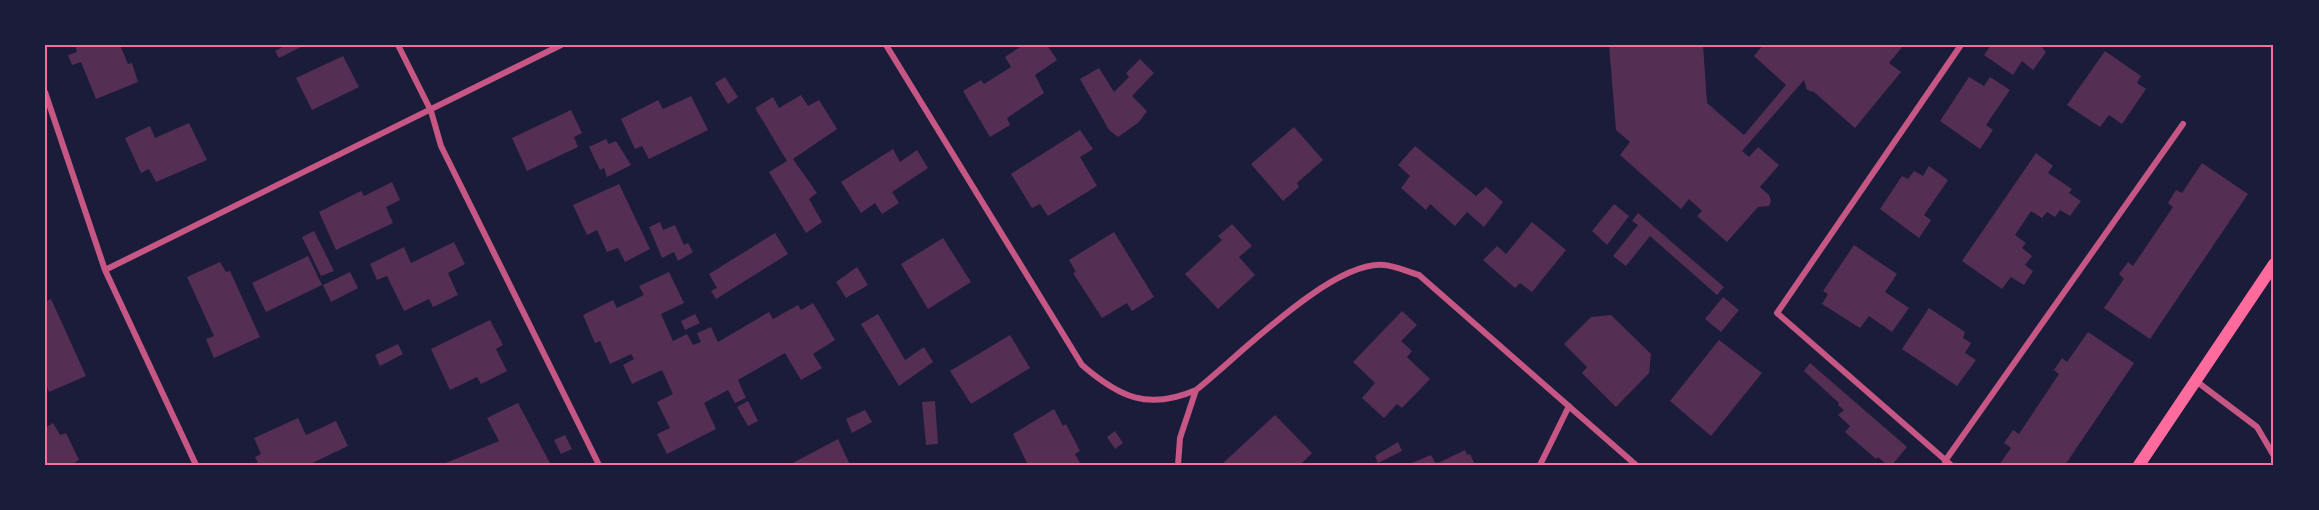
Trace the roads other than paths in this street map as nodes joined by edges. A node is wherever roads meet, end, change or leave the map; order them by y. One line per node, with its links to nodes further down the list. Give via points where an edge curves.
1 (398, 45): 6 (street)
2 (561, 45): 6 (street)
3 (886, 45): 11 (street, via 1082,365 1109,388 1142,400 1177,399)
4 (1961, 45): 14 (street, via 1777,313)
5 (45, 92): 9 (street)
6 (430, 111): 9 (street); 16 (street, via 441,146)
7 (2183, 124): 14 (street)
8 (2274, 265): 10 (main road)
9 (105, 270): 15 (street)
10 (2195, 381): 13 (street, via 2257,427); 20 (main road)
11 (1196, 390): 12 (street, via 1317,288 1350,270 1383,265 1419,275); 17 (street, via 1180,438)
12 (1569, 406): 18 (street); 19 (street)
13 (2274, 456)
14 (1948, 463)
15 (196, 465)
16 (599, 465)
17 (1178, 465)
18 (1540, 465)
19 (1636, 465)
20 (2139, 465)

